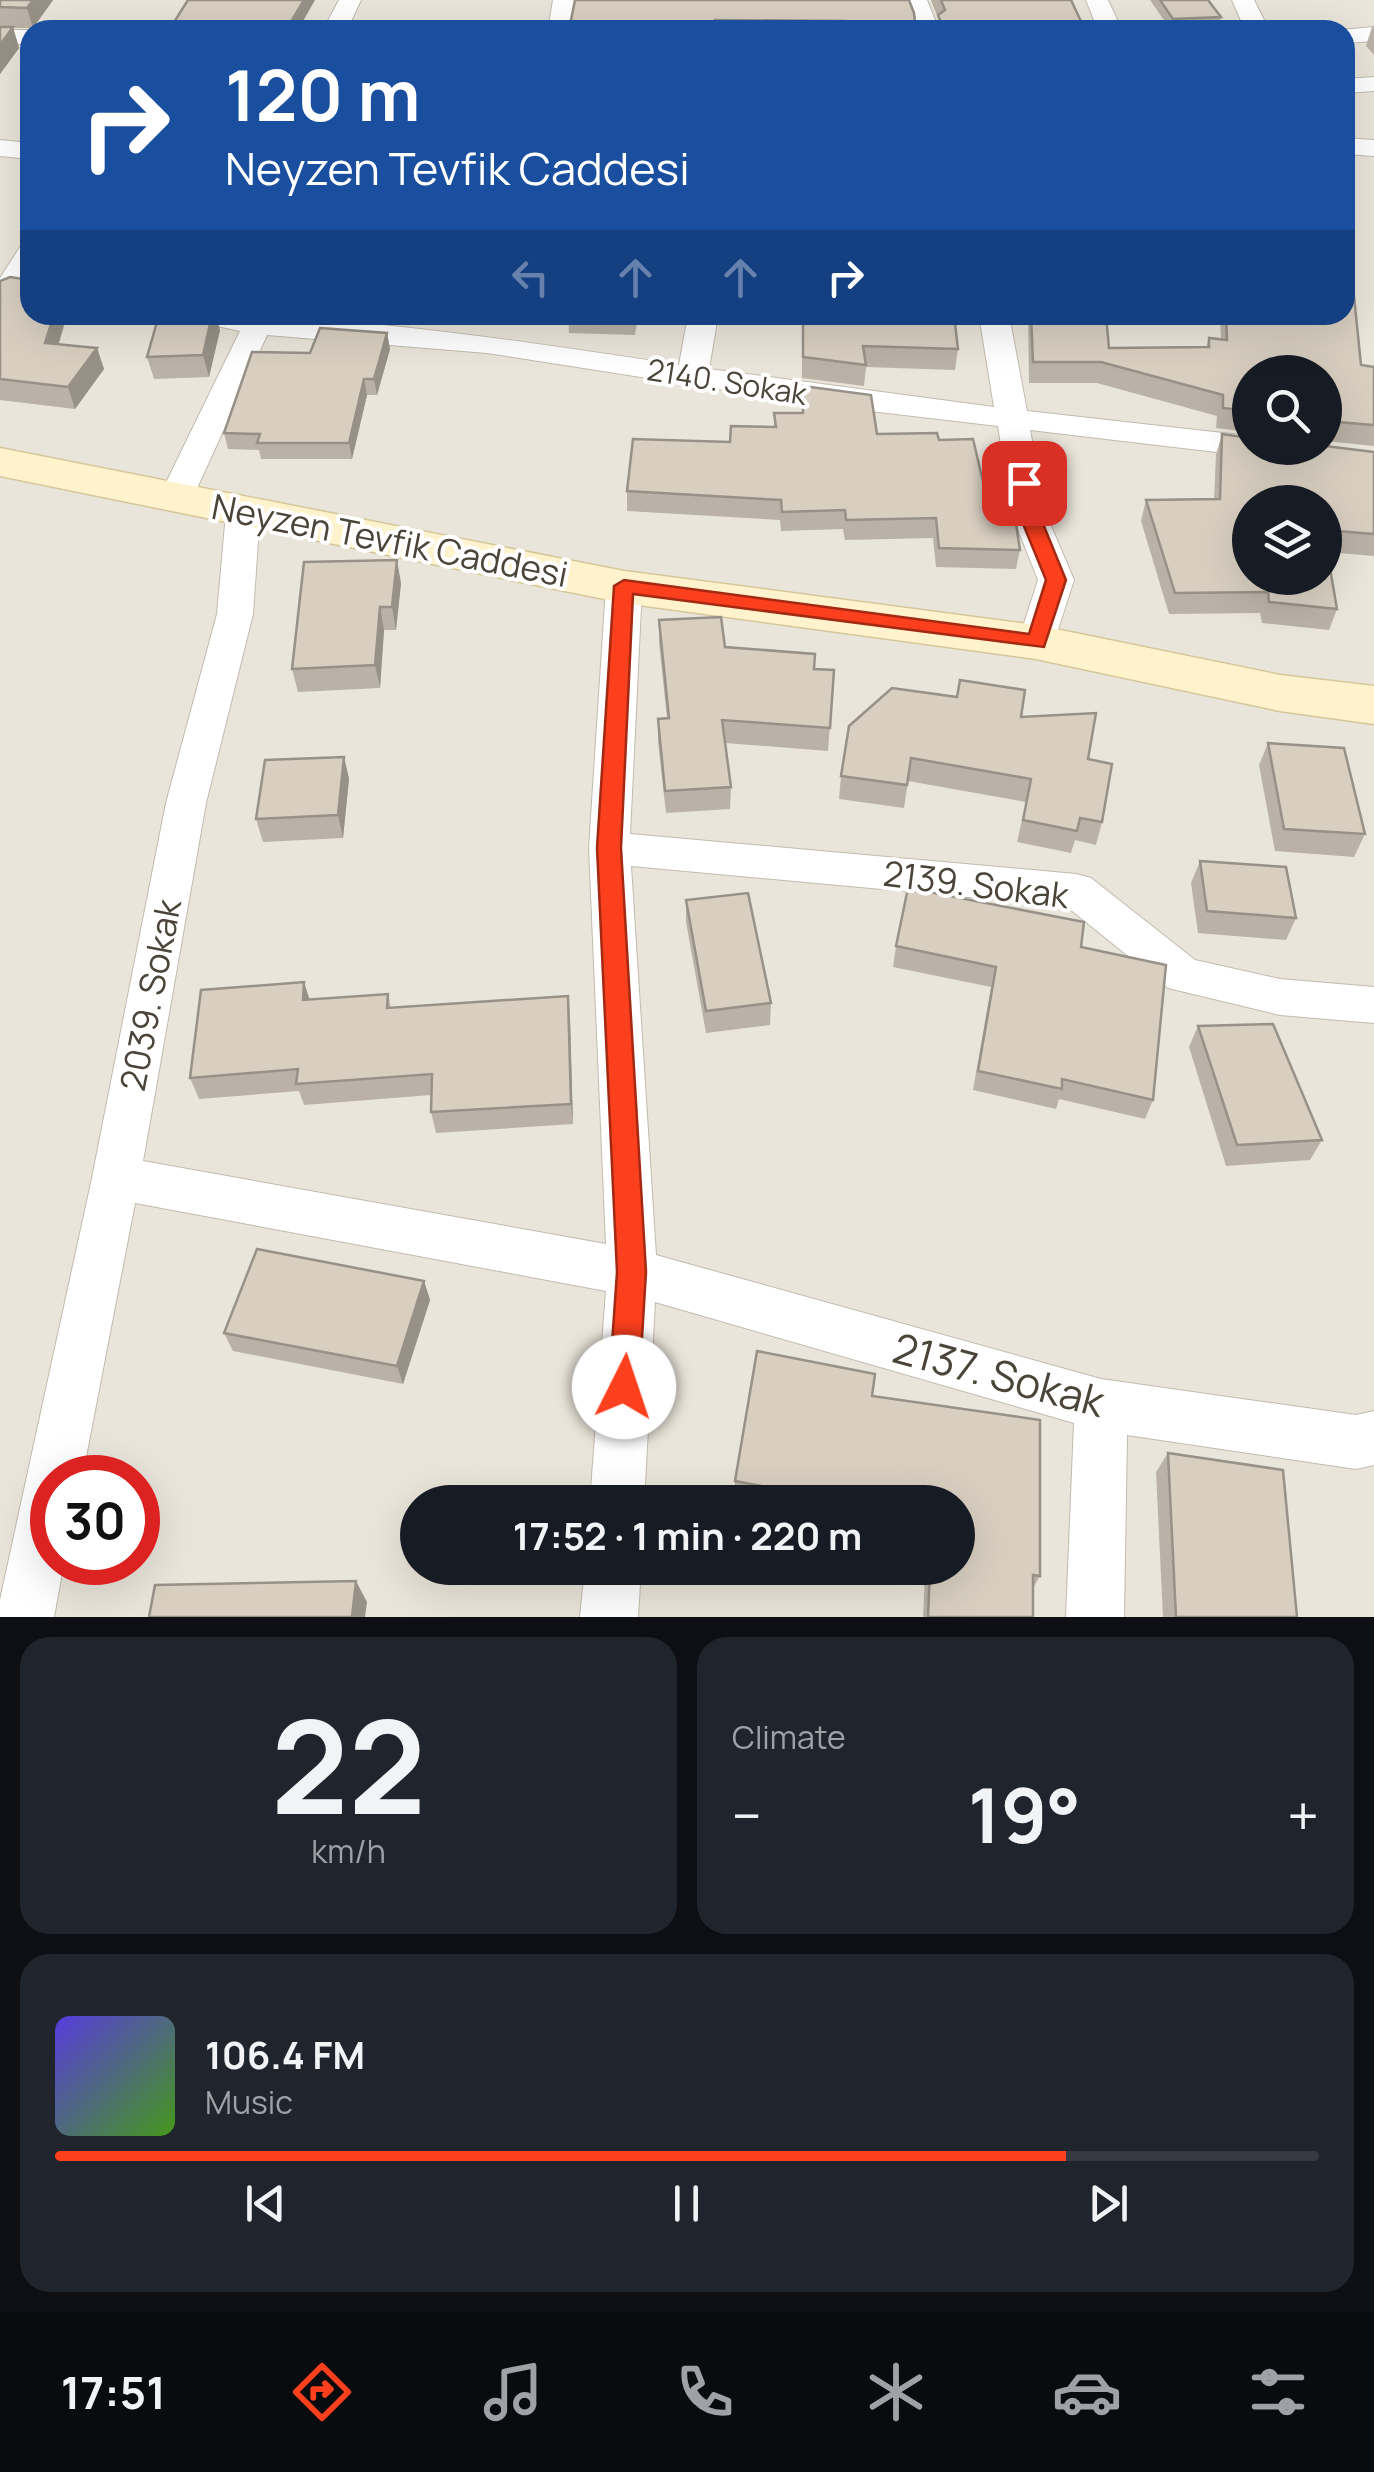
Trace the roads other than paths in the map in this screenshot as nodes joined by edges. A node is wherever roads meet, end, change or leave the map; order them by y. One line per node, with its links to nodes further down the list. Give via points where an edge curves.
1 (256, 325): 10 (street)
2 (387, 325): 5 (street, 2140. Sokak)
3 (701, 325): 6 (street)
4 (996, 325): 7 (street)
5 (490, 329): 6 (street, 2140. Sokak)
6 (692, 376): 7 (street, 2140. Sokak)
7 (1015, 421): 8 (street, 2140. Sokak); 13 (street, via 1029,514 1056,580)
8 (1232, 445)
9 (0, 462): 10 (street, Neyzen Tevfik Caddesi)
10 (176, 498): 11 (street, Neyzen Tevfik Caddesi)
11 (244, 513): 12 (street, Neyzen Tevfik Caddesi); 17 (street, 2039. Sokak, via 235,614 186,803)
12 (624, 586): 13 (street, Neyzen Tevfik Caddesi); 15 (street)
13 (1036, 642): 14 (street, Neyzen Tevfik Caddesi, via 1280,693)
14 (1374, 705)
15 (609, 848): 16 (street, 2139. Sokak, via 1076,890 1183,975 1280,997); 18 (street)
16 (1374, 1006)
17 (116, 1178): 18 (street, 2137. Sokak); 21 (street, 2039. Sokak)
18 (632, 1272): 19 (street, 2137. Sokak); 22 (street)
19 (1101, 1405): 20 (street, 2137. Sokak, via 1356,1442); 27 (street)
20 (1374, 1438)
21 (60, 1455)
22 (618, 1485)
23 (32, 1585): 25 (street)
24 (611, 1585): 26 (street)
25 (25, 1617)
26 (610, 1617)
27 (1095, 1617)

